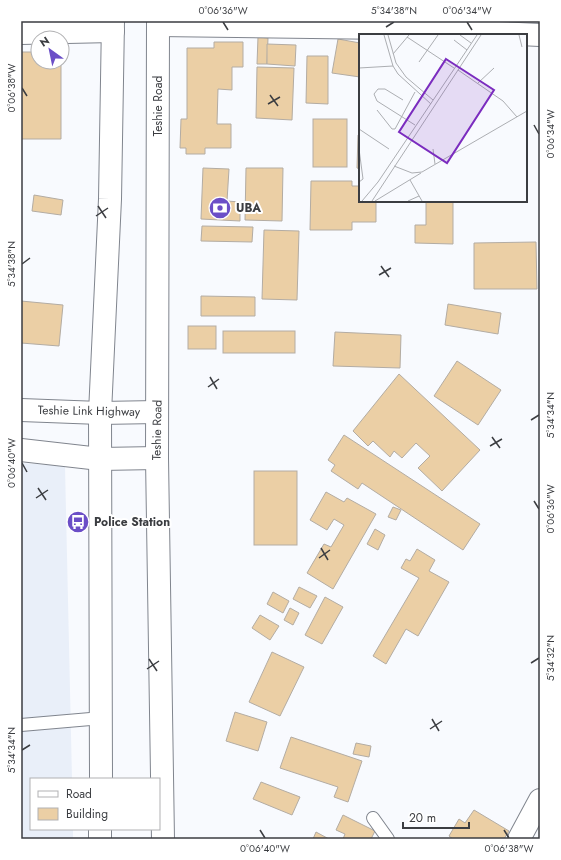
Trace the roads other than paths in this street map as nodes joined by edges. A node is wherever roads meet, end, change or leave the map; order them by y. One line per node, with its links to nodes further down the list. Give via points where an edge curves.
1 (158, 23): 2 (main road); 9 (main road, Teshie Road)
2 (390, 25): 5 (main road)
3 (113, 26): 4 (main road); 10 (main road, via 110,199)
4 (21, 33)
5 (525, 34)
6 (527, 34): 7 (main road)
7 (540, 35)
8 (21, 410): 10 (main road, Teshie Link Highway)
9 (157, 412): 10 (main road, Teshie Link Highway); 12 (main road, Teshie Road)
10 (100, 413): 13 (main road)
11 (21, 450): 13 (main road)
12 (156, 458): 13 (main road); 19 (main road, Teshie Road)
13 (100, 459): 14 (main road)
14 (102, 718): 15 (lane); 16 (main road)
15 (21, 725)
16 (101, 778)
17 (540, 800): 21 (main road)
18 (373, 818): 20 (lane)
19 (163, 839)
20 (388, 839)
21 (520, 839)

